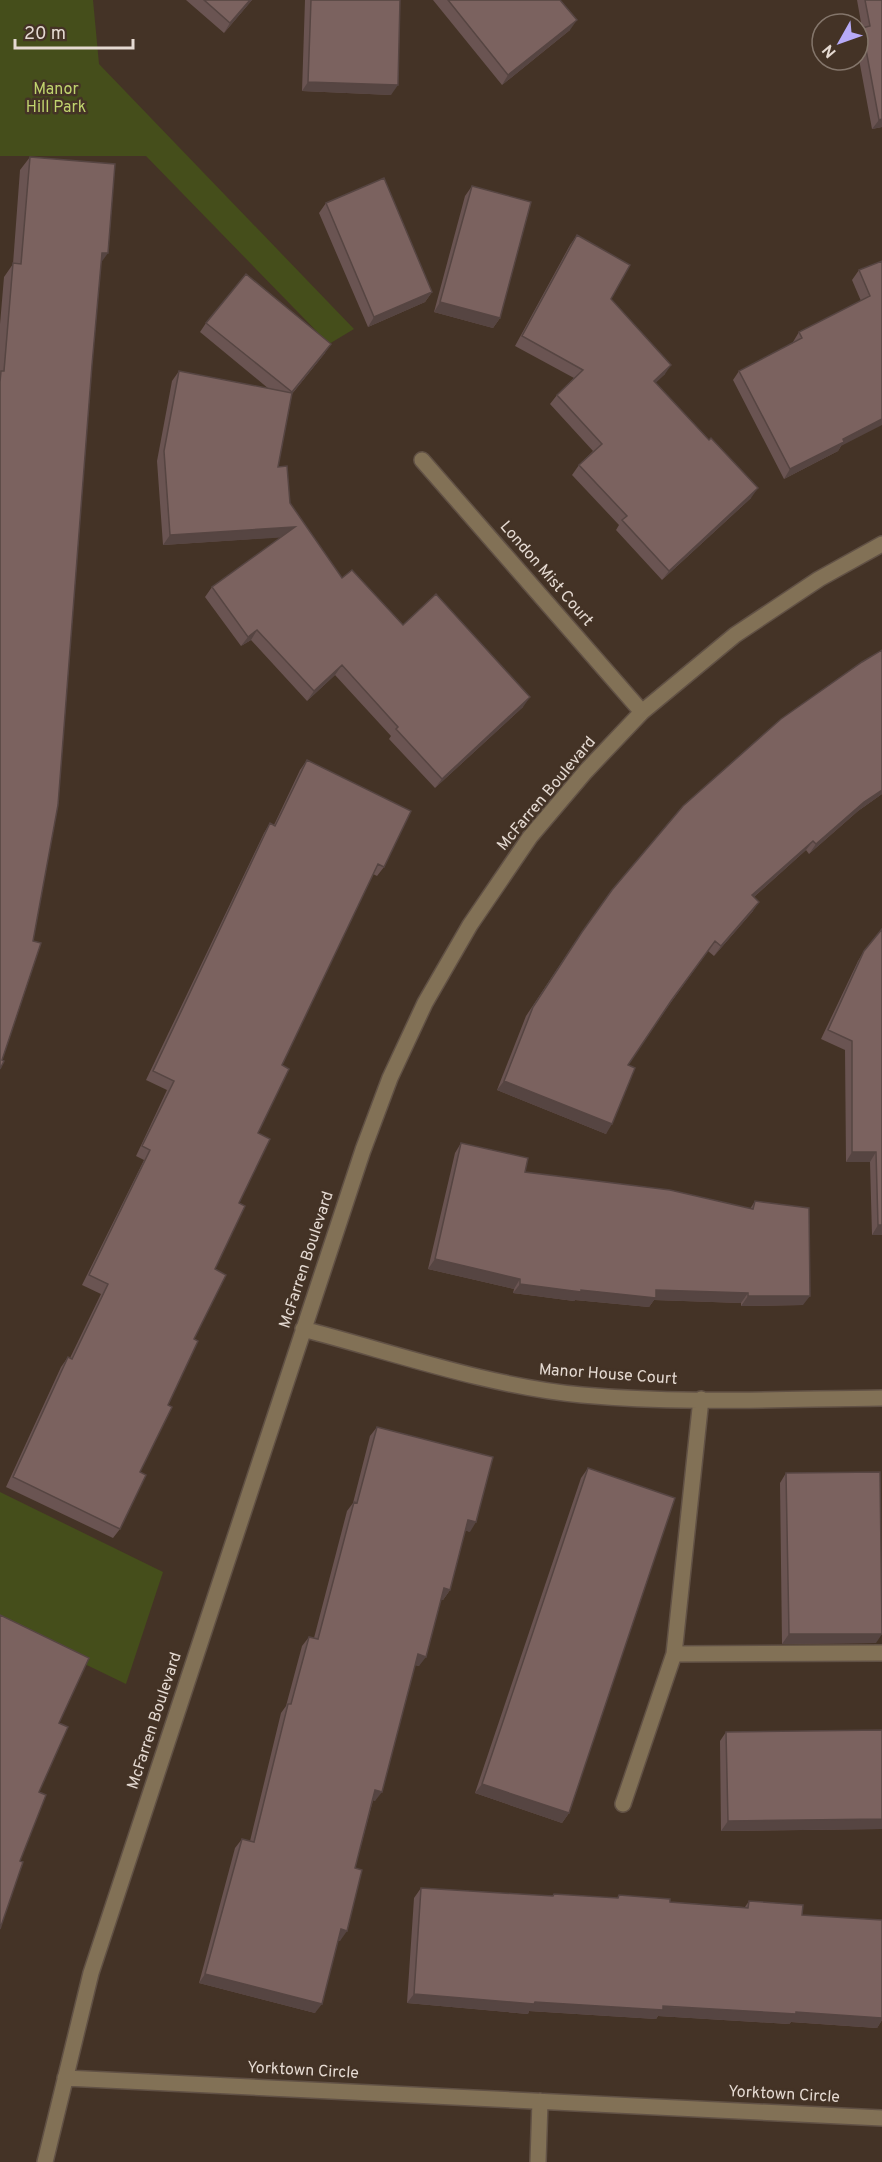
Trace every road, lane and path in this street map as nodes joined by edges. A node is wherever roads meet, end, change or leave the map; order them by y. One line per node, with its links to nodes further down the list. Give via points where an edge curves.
1 (422, 460): 3 (street, London Mist Court)
2 (882, 544): 3 (street, McFarren Boulevard, via 819,579 735,635)
3 (642, 712): 4 (street, McFarren Boulevard, via 530,837 470,924 425,1003 366,1140)
4 (303, 1329): 6 (street, Manor House Court, via 526,1387 581,1395); 10 (street, McFarren Boulevard, via 91,1973)
5 (882, 1398): 6 (street, Manor House Court)
6 (702, 1399): 8 (street)
7 (882, 1653): 8 (street)
8 (674, 1654): 9 (street)
9 (623, 1804)
10 (65, 2078): 11 (street, Yorktown Circle); 13 (street, McFarren Boulevard)
11 (540, 2101): 12 (street, Yorktown Circle); 14 (street)
12 (882, 2118)
13 (45, 2162)
14 (538, 2162)

